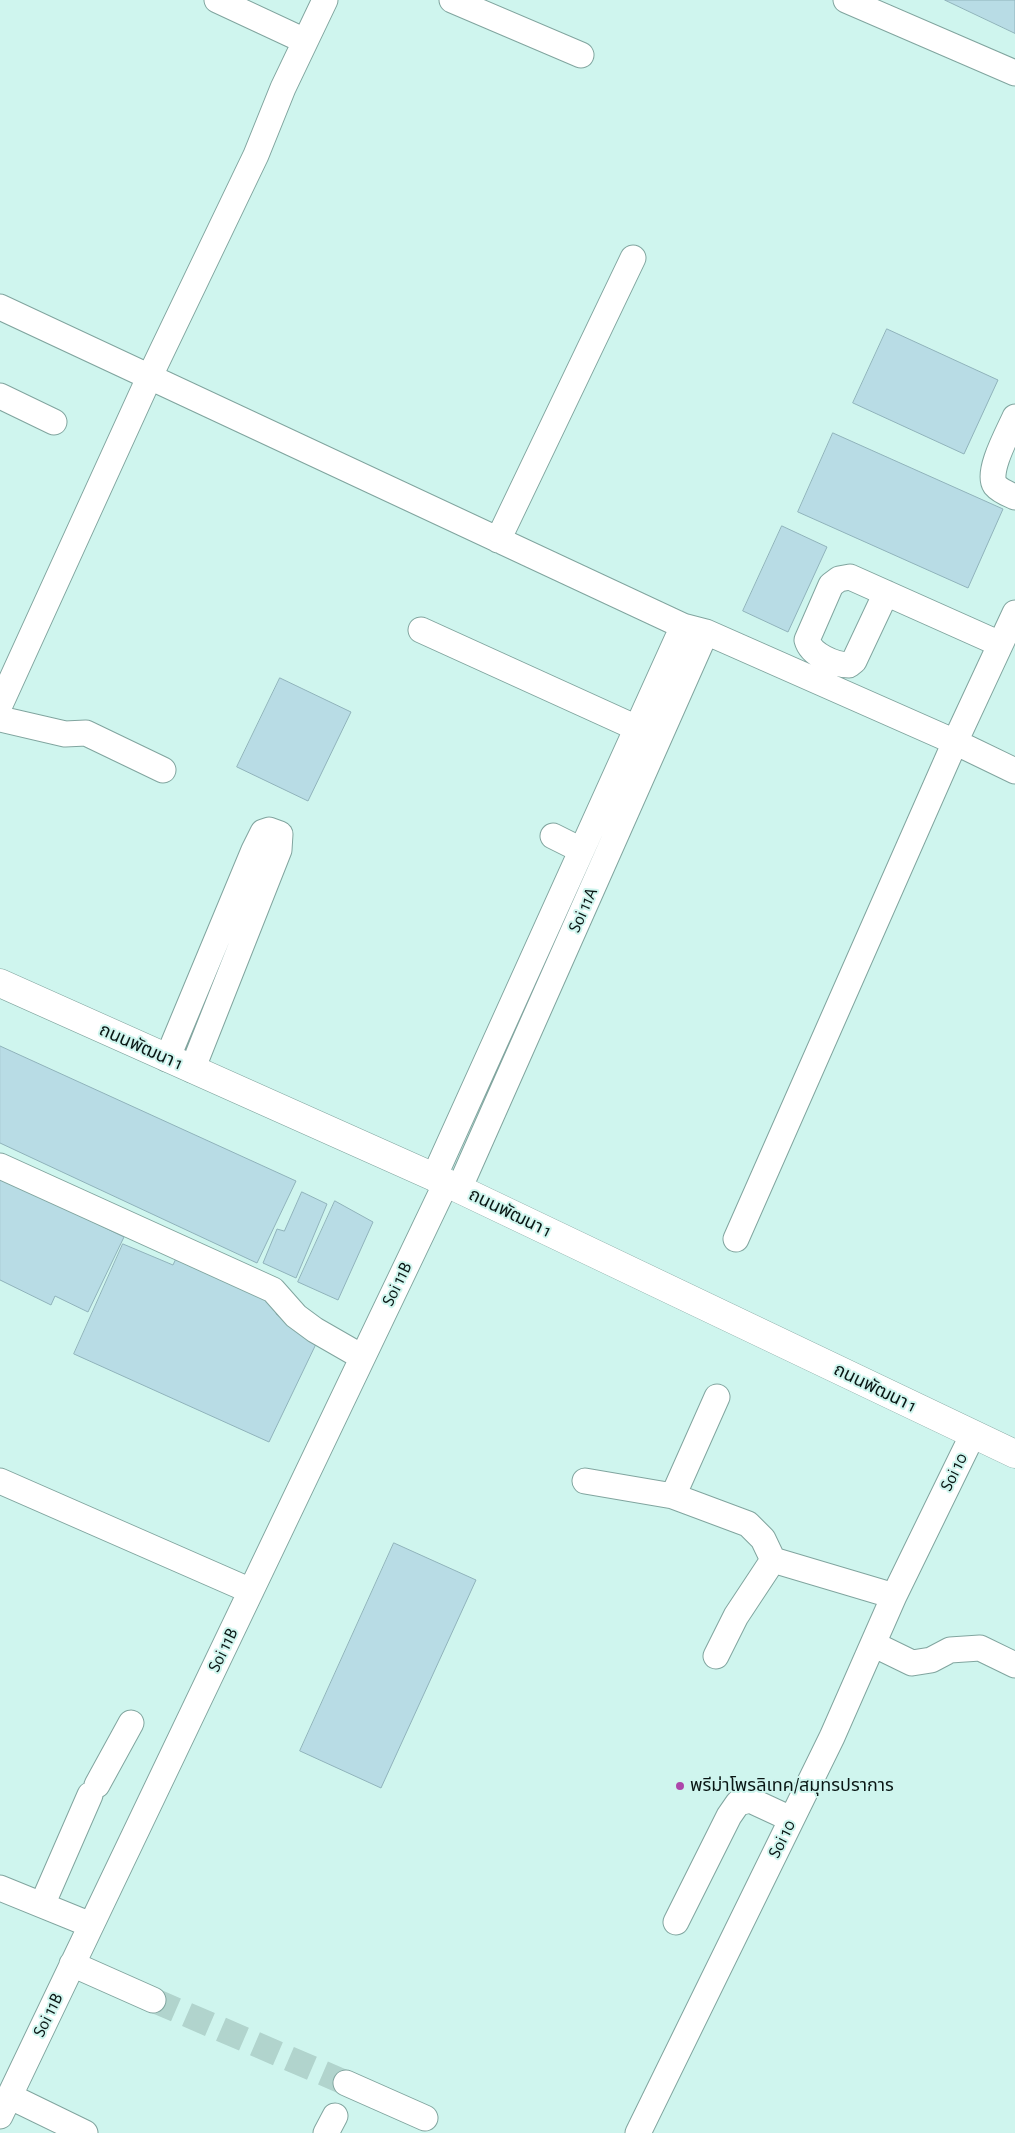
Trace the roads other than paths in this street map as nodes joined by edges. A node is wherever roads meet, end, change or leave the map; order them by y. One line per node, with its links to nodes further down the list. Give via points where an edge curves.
1 (217, 0): 5 (street)
2 (325, 0): 5 (street)
3 (452, 0): 6 (street)
4 (846, 0): 7 (street)
5 (305, 41): 10 (street, via 256,155)
6 (581, 55)
7 (1015, 73)
8 (633, 258): 15 (street)
9 (0, 307): 10 (street)
10 (149, 378): 15 (street); 22 (street)
11 (0, 396): 13 (street)
12 (1015, 417): 14 (street, via 992,471 994,483 1002,492)
13 (54, 422)
14 (1015, 498)
15 (498, 540): 18 (street)
16 (886, 593): 21 (street)
17 (1015, 613): 21 (street)
18 (683, 626): 20 (street); 24 (street)
19 (420, 630): 24 (street)
20 (706, 632): 25 (street, Soi 11A); 26 (street)
21 (1000, 644): 26 (street)
22 (0, 705)
23 (0, 719): 27 (street, via 65,734 86,733)
24 (637, 728): 25 (street); 28 (street)
25 (659, 738): 30 (street, Soi 11A)
26 (955, 742): 29 (street); 40 (street)
27 (163, 770)
28 (618, 771): 30 (street); 32 (street)
29 (1015, 771)
30 (640, 782): 34 (street, Soi 11A)
31 (553, 836): 32 (street)
32 (581, 850): 33 (street)
33 (566, 885): 34 (street); 39 (street)
34 (589, 896): 39 (street, Soi 11A)
35 (0, 983): 36 (main road, ถนนพัฒนา 1)
36 (167, 1059): 37 (main road, ถนนพัฒนา 1); 37 (street, via 263,832 269,830 280,834 279,850)
37 (192, 1070): 39 (main road, ถนนพัฒนา 1)
38 (0, 1166): 41 (street, via 274,1290 296,1316)
39 (446, 1183): 41 (street, Soi 11B); 43 (main road, ถนนพัฒนา 1)
40 (736, 1239)
41 (362, 1358): 49 (street, Soi 11B)
42 (717, 1397): 47 (street)
43 (973, 1434): 44 (main road, ถนนพัฒนา 1); 50 (street, Soi 10)
44 (1015, 1454)
45 (0, 1481): 49 (street)
46 (585, 1481): 47 (street)
47 (673, 1496): 48 (street, via 748,1524 763,1539)
48 (773, 1560): 50 (street); 52 (street, via 736,1616)
49 (251, 1591): 59 (street, Soi 11B)
50 (894, 1596): 51 (street, Soi 10)
51 (873, 1644): 53 (street, via 912,1663 931,1660 950,1650 980,1648); 55 (street, Soi 10)
52 (716, 1656)
53 (1015, 1665)
54 (131, 1723): 57 (street, via 94,1790)
55 (791, 1819): 58 (street, via 750,1800 738,1803); 66 (street, Soi 10)
56 (0, 1888): 57 (street)
57 (42, 1905): 59 (street)
58 (676, 1922)
59 (91, 1925): 60 (street, Soi 11B)
60 (72, 1964): 61 (street); 63 (street, Soi 11B)
61 (153, 2000)
62 (346, 2084): 64 (street)
63 (5, 2106): 65 (street)
64 (425, 2118)
65 (85, 2133)
66 (638, 2133)

